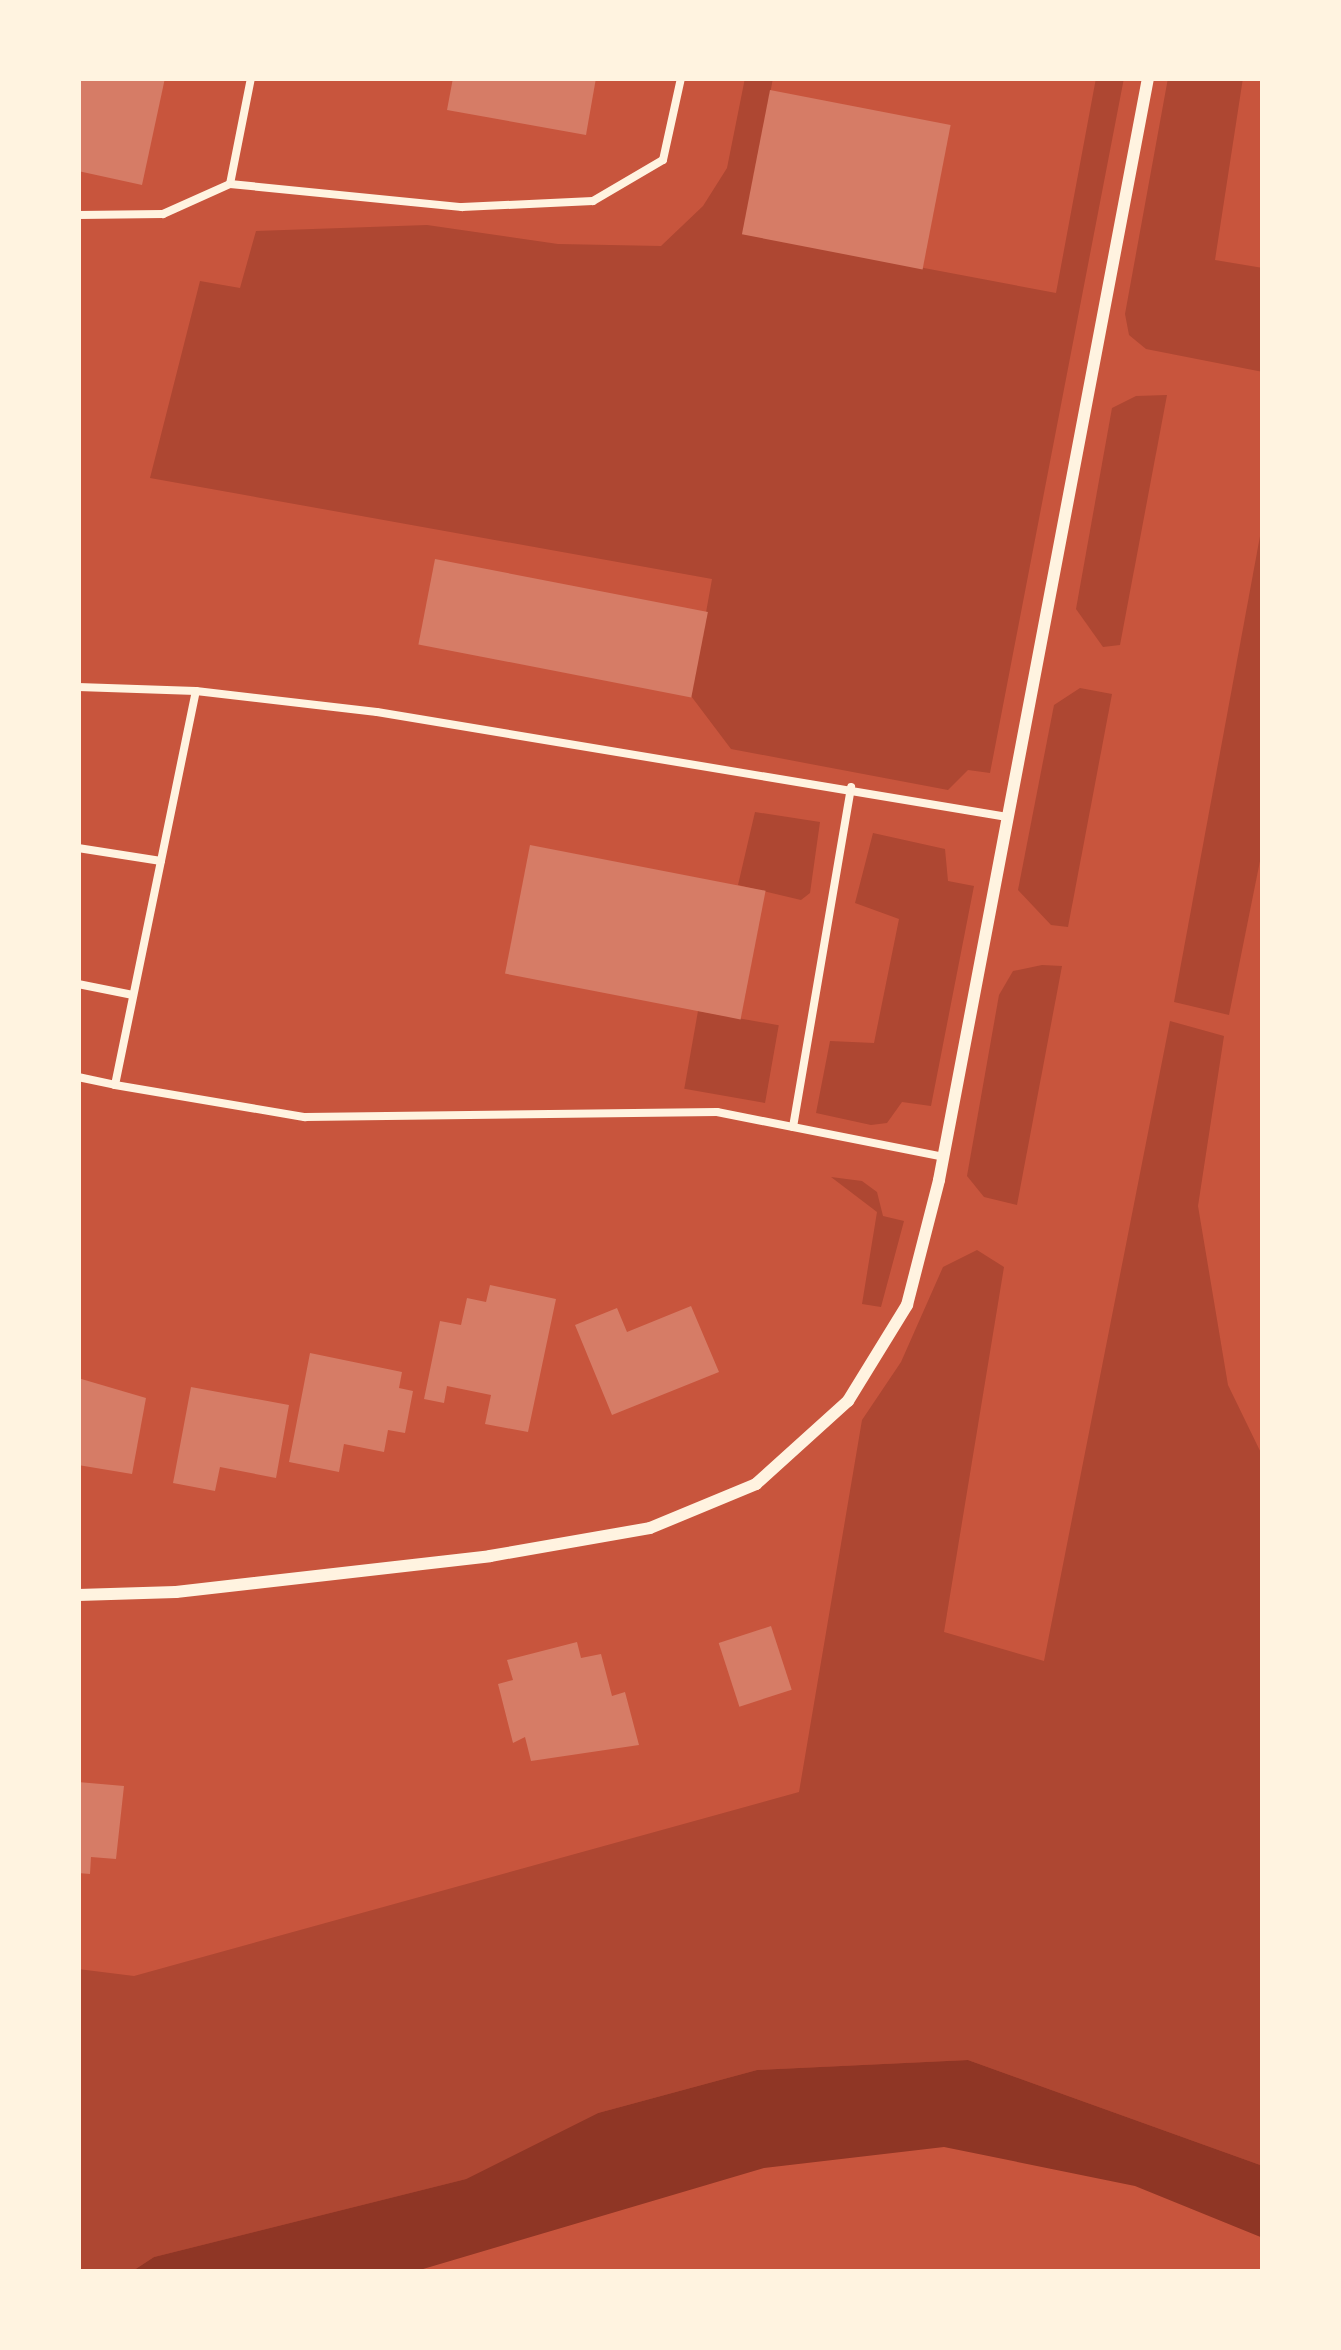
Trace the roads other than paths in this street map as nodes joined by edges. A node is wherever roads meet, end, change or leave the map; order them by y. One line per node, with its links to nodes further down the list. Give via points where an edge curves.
1 (250, 78): 4 (lane)
2 (682, 78): 4 (lane, via 663,160 593,201 463,208)
3 (1148, 78): 9 (street)
4 (230, 184): 5 (lane, via 163,214)
5 (78, 215)
6 (78, 687): 7 (lane)
7 (196, 691): 8 (lane); 11 (lane)
8 (850, 787): 9 (lane); 16 (lane)
9 (1007, 817): 17 (street)
10 (78, 848): 11 (lane)
11 (161, 861): 13 (lane)
12 (78, 984): 13 (lane)
13 (134, 995): 15 (lane)
14 (78, 1077): 15 (lane)
15 (115, 1085): 16 (lane, via 305,1117 717,1112)
16 (793, 1127): 17 (lane)
17 (944, 1157): 18 (street, via 907,1304 848,1401 756,1484 650,1528 490,1556 176,1592)
18 (78, 1594)

